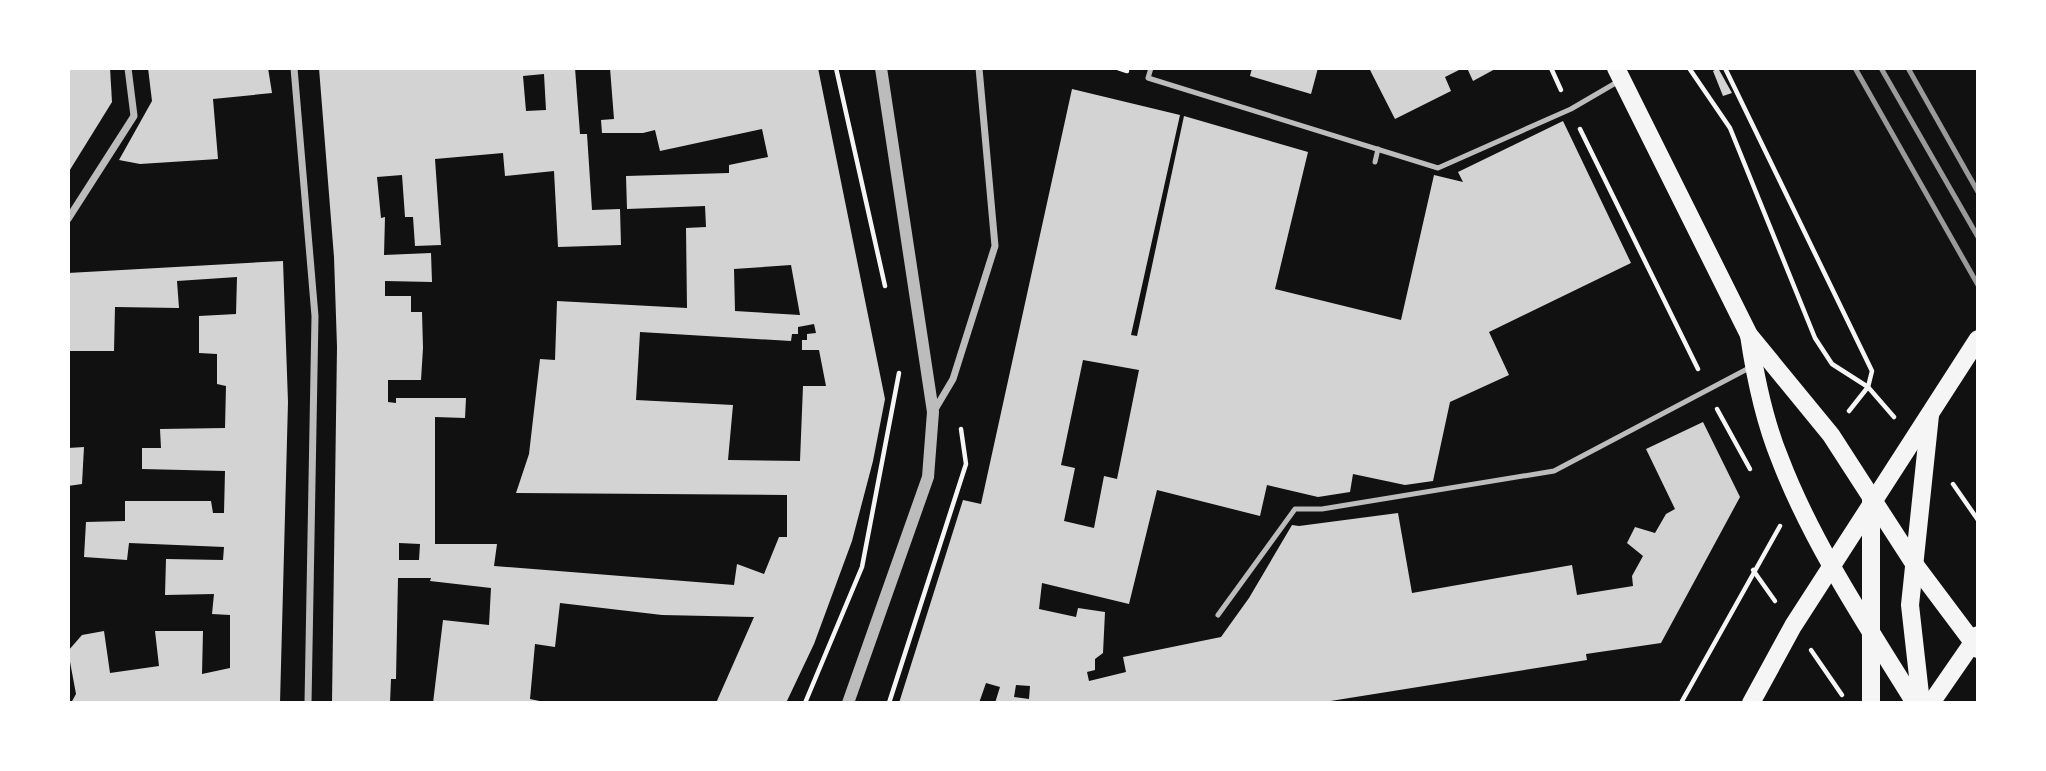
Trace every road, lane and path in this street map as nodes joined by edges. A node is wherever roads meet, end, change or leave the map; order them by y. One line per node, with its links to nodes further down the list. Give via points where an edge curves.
1 (128, 68): 14 (street, via 134,116)
2 (294, 68): 33 (street, via 316,316)
3 (836, 68): 15 (path)
4 (881, 68): 23 (street)
5 (979, 68): 23 (street, via 995,246 953,379)
6 (1151, 68): 12 (lane, via 1148,78)
7 (1551, 68): 11 (path)
8 (1689, 68): 20 (path, via 1730,128 1815,338 1832,364)
9 (1725, 68): 20 (path, via 1872,371)
10 (1619, 74): 11 (lane); 16 (main road)
11 (1571, 109): 12 (lane, via 1438,168); 21 (path)
12 (1378, 149): 13 (lane)
13 (1375, 162)
14 (68, 219)
15 (887, 295)
16 (1749, 335): 19 (main road); 26 (main road, via 1830,435)
17 (1978, 339): 22 (main road)
18 (901, 362): 34 (path, via 862,567)
19 (1753, 366): 21 (lane); 28 (main road, via 1780,459)
20 (1868, 387): 24 (path)
21 (1709, 391): 25 (path); 30 (lane, via 1554,471 1322,509 1295,509)
22 (1930, 411): 24 (main road); 29 (main road)
23 (933, 412): 35 (street, via 922,498)
24 (1913, 439): 26 (main road)
25 (1752, 472)
26 (1871, 501): 28 (main road); 29 (main road); 31 (main road)
27 (1775, 514): 36 (path, via 1780,525)
28 (1831, 565): 31 (main road); 37 (main road)
29 (1915, 565): 32 (main road); 40 (main road, via 1910,605)
30 (1218, 615)
31 (1872, 634): 38 (main road); 39 (main road)
32 (1976, 642): 41 (main road)
33 (308, 703)
34 (805, 703)
35 (848, 703)
36 (1682, 703)
37 (1751, 703)
38 (1871, 703)
39 (1915, 703)
40 (1921, 703)
41 (1931, 703)

